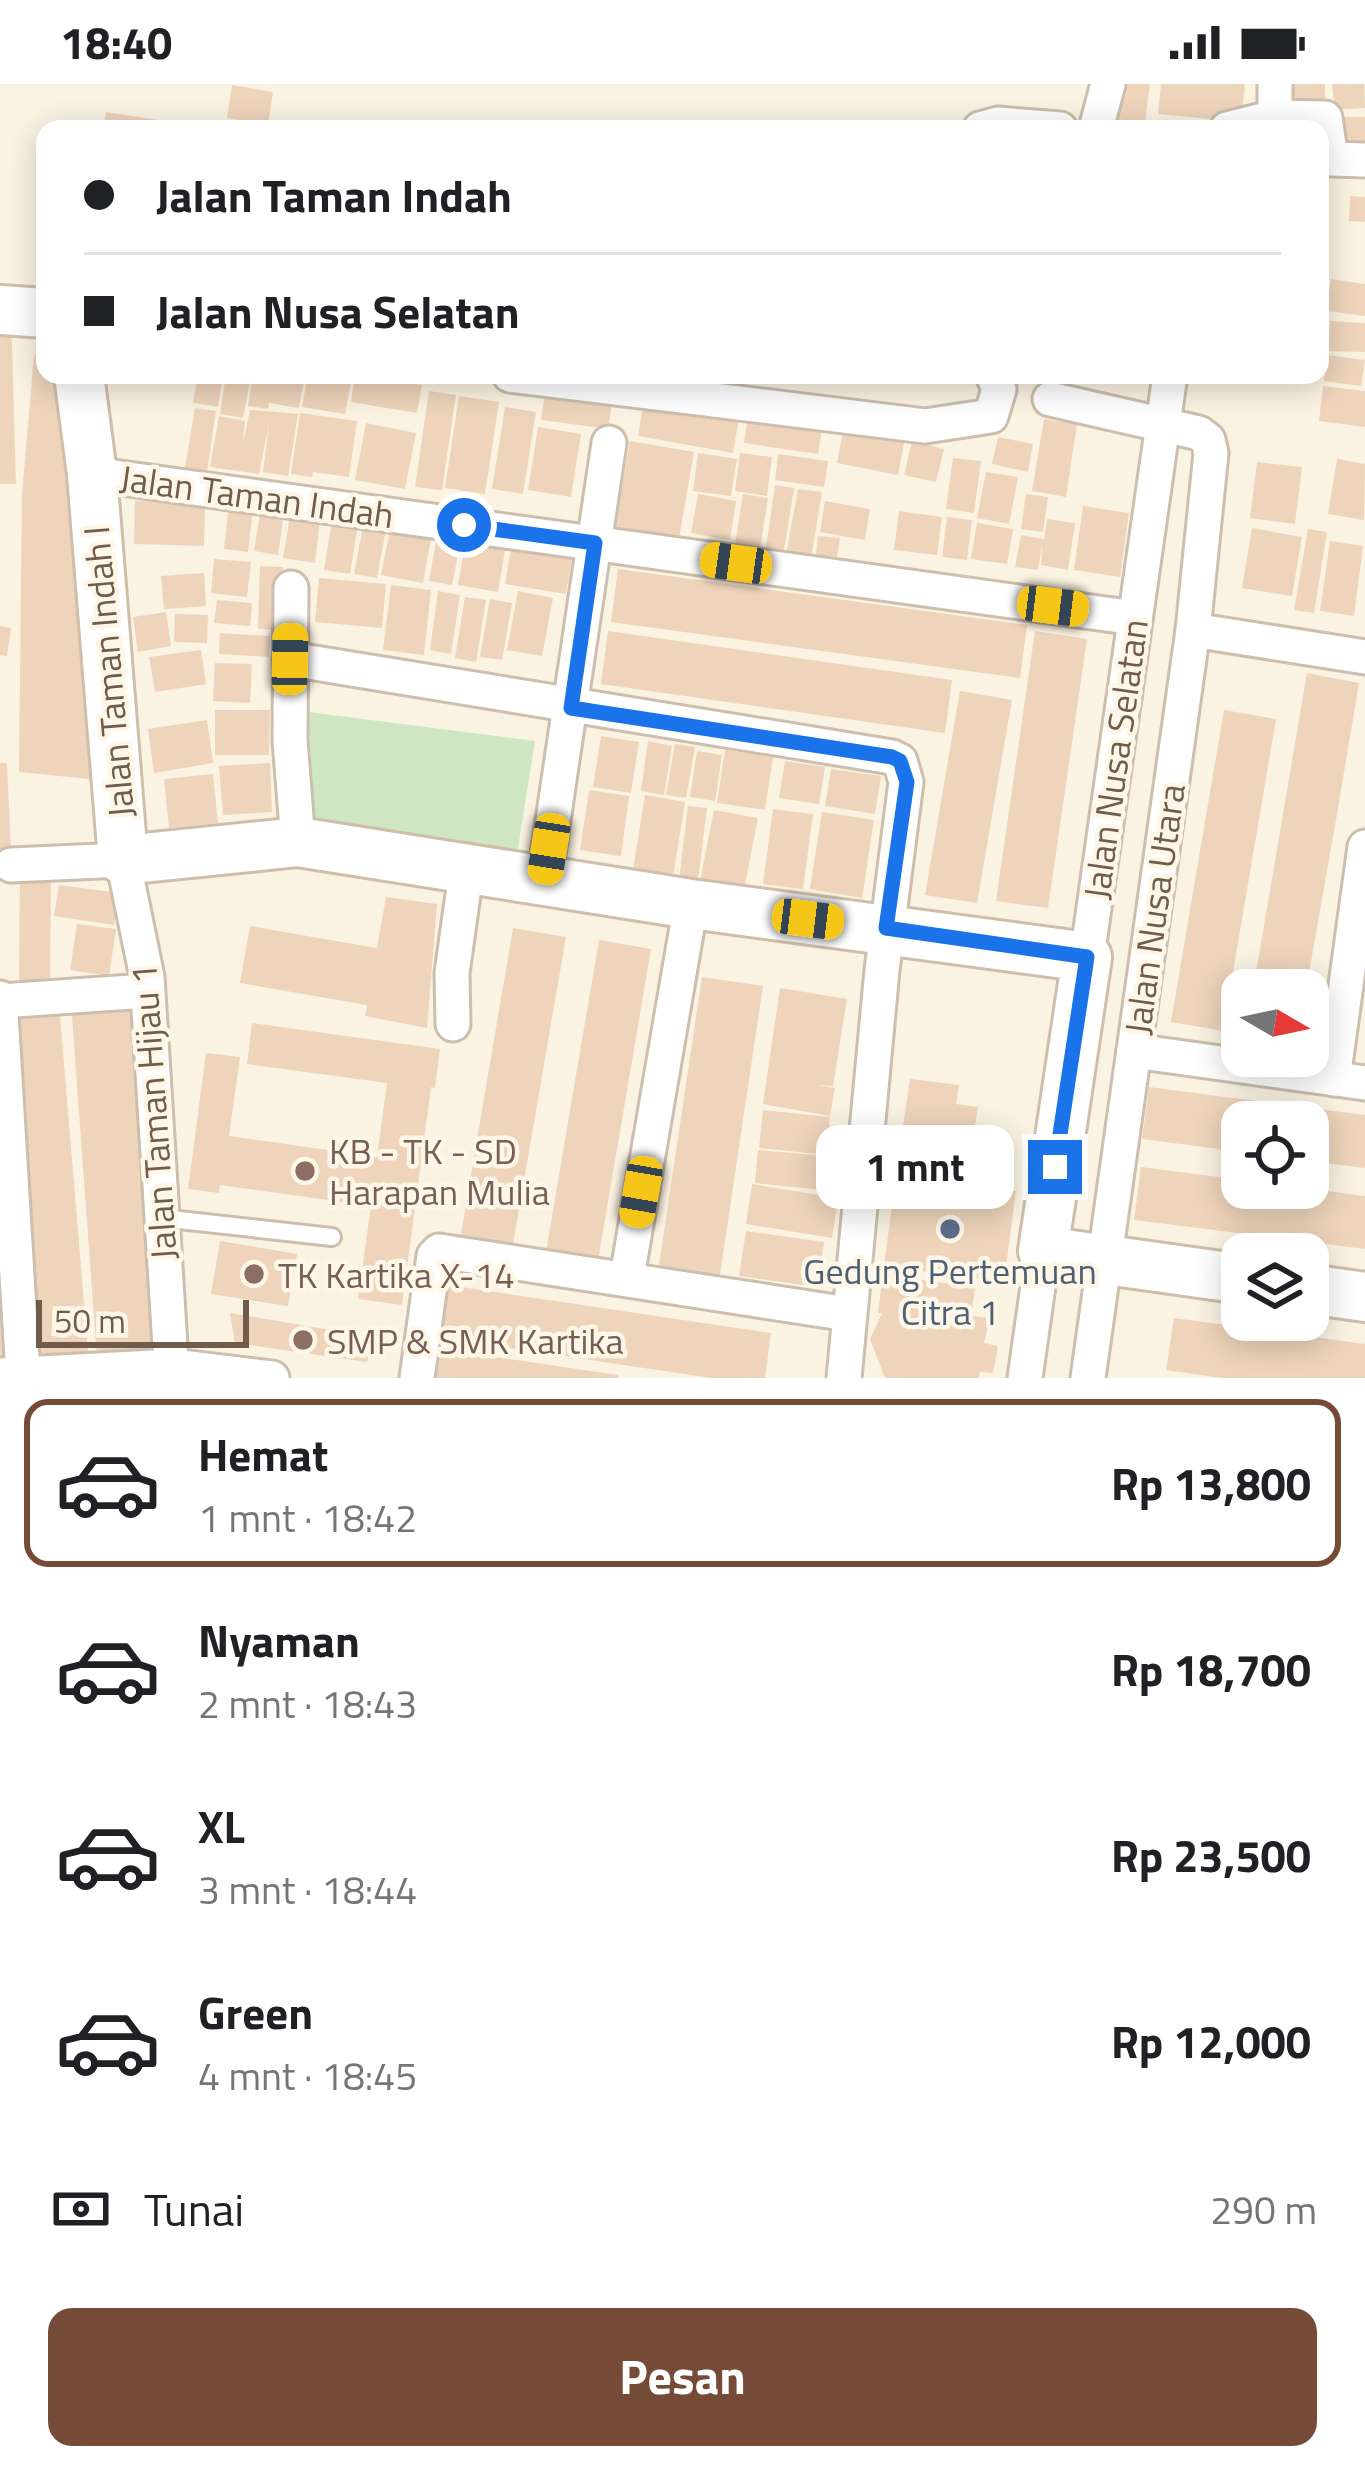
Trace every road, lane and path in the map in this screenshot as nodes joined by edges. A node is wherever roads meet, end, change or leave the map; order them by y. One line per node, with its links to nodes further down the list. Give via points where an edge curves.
1 (1108, 84): 3 (street)
2 (1275, 100): 4 (street); 5 (street)
3 (1098, 120)
4 (1242, 120)
5 (1325, 120)
6 (1329, 146): 7 (street, via 1331,160)
7 (1365, 160)
8 (0, 310): 9 (street)
9 (36, 312)
10 (81, 384): 17 (street, Jalan Taman Indah I)
11 (583, 384): 12 (street, via 925,426 991,416)
12 (997, 384)
13 (1169, 384): 15 (street, Jalan Nusa Selatan)
14 (1050, 399): 15 (street)
15 (1162, 424): 20 (street, Jalan Nusa Selatan); 21 (street, Jalan Nusa Utara, via 1199,433 1211,453)
16 (610, 442): 18 (street)
17 (92, 474): 18 (street, Jalan Taman Indah); 27 (street, Jalan Taman Indah I)
18 (595, 543): 20 (street, Jalan Taman Indah); 24 (street)
19 (291, 588): 23 (street)
20 (1135, 618): 33 (street, Jalan Nusa Selatan)
21 (1193, 630): 22 (street); 37 (street, Jalan Nusa Utara)
22 (1365, 657)
23 (290, 659): 24 (street); 25 (street)
24 (571, 708): 30 (street); 32 (street, via 900,761 907,782)
25 (298, 842): 27 (street, Jalan Taman Indah I); 29 (street, Jalan Taman Indah I)
26 (1365, 847): 38 (street)
27 (123, 860): 28 (street); 34 (street, Jalan Taman Hijau 1)
28 (11, 865)
29 (467, 866): 30 (street, Jalan Taman Indah I); 36 (street)
30 (544, 881): 31 (street, Jalan Taman Indah I)
31 (691, 904): 32 (street, Jalan Taman Indah I); 43 (street)
32 (886, 928): 33 (street, Jalan Taman Indah I); 47 (street)
33 (1087, 957): 41 (street, Jalan Nusa Selatan)
34 (147, 991): 35 (street); 39 (street, Jalan Taman Hijau 1)
35 (0, 1000): 49 (street)
36 (453, 1024)
37 (1134, 1051): 38 (street); 42 (street, Jalan Nusa Utara)
38 (1349, 1081)
39 (160, 1218): 40 (lane); 48 (street, Jalan Taman Hijau 1)
40 (332, 1237)
41 (1042, 1251): 42 (street); 53 (street, Jalan Nusa Selatan)
42 (1105, 1260): 44 (street); 54 (street, Jalan Nusa Utara)
43 (627, 1277): 47 (street); 51 (street, via 439,1251)
44 (1221, 1277)
45 (1329, 1291): 46 (street)
46 (1365, 1297)
47 (848, 1314): 52 (street)
48 (172, 1372): 49 (street); 50 (street)
49 (11, 1374)
50 (272, 1378)
51 (417, 1378)
52 (844, 1378)
53 (1025, 1378)
54 (1088, 1378)

